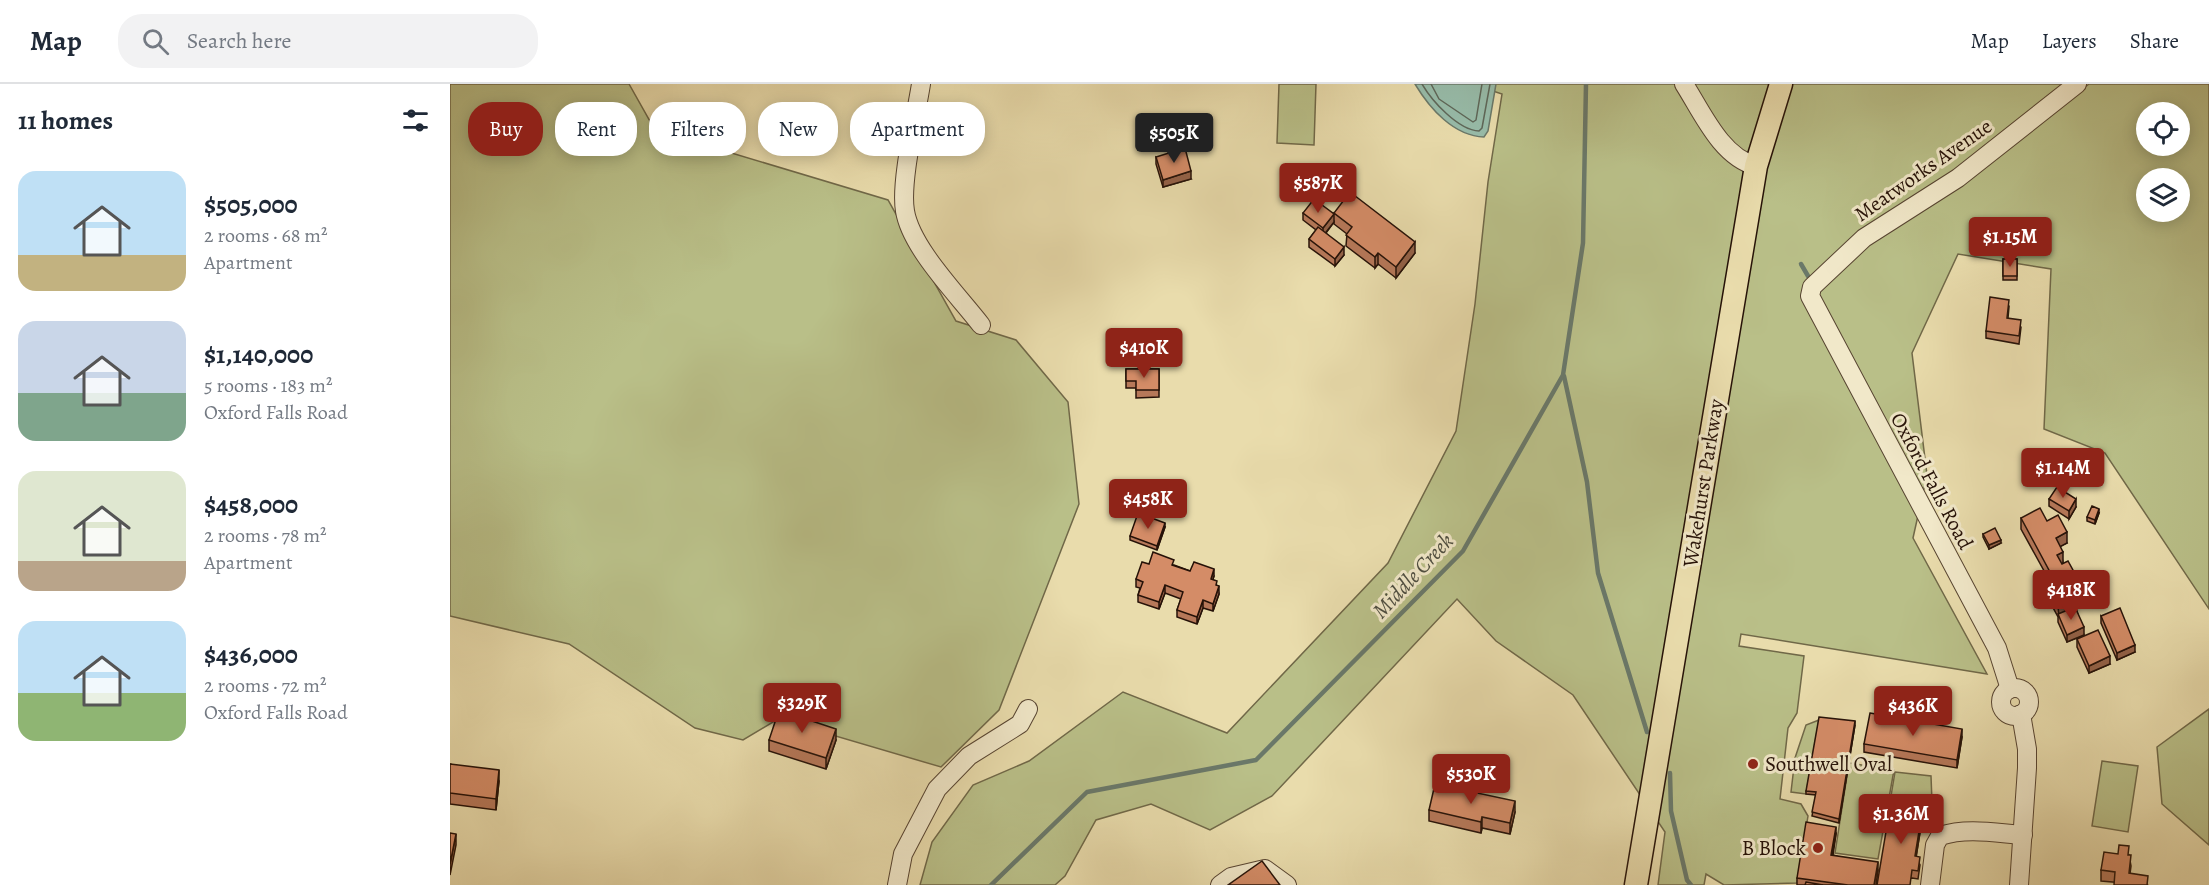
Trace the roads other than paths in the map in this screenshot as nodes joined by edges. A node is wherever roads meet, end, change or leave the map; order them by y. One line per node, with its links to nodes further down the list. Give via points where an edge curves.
1 (921, 84): 7 (street, via 904,210 909,228 925,253)
2 (1684, 84): 5 (street, via 1718,139 1745,163)
3 (1780, 84): 5 (main road, Wakehurst Parkway)
4 (2074, 87): 6 (street, Meatworks Avenue, via 1958,178 1864,238 1812,288)
5 (1756, 166): 13 (main road, Wakehurst Parkway)
6 (1810, 296): 9 (street, Oxford Falls Road, via 1997,648 2010,689 2002,698 2002,708 2011,715 2021,714 2027,749)
7 (981, 325)
8 (1028, 709): 10 (street, via 1020,724 969,756 937,789 903,854)
9 (2023, 835): 14 (street, via 1953,831 1940,836 1935,845); 15 (street)
10 (897, 885)
11 (1220, 885): 12 (street, via 1231,877 1265,869)
12 (1287, 885)
13 (1636, 885)
14 (1930, 885)
15 (2019, 885)

